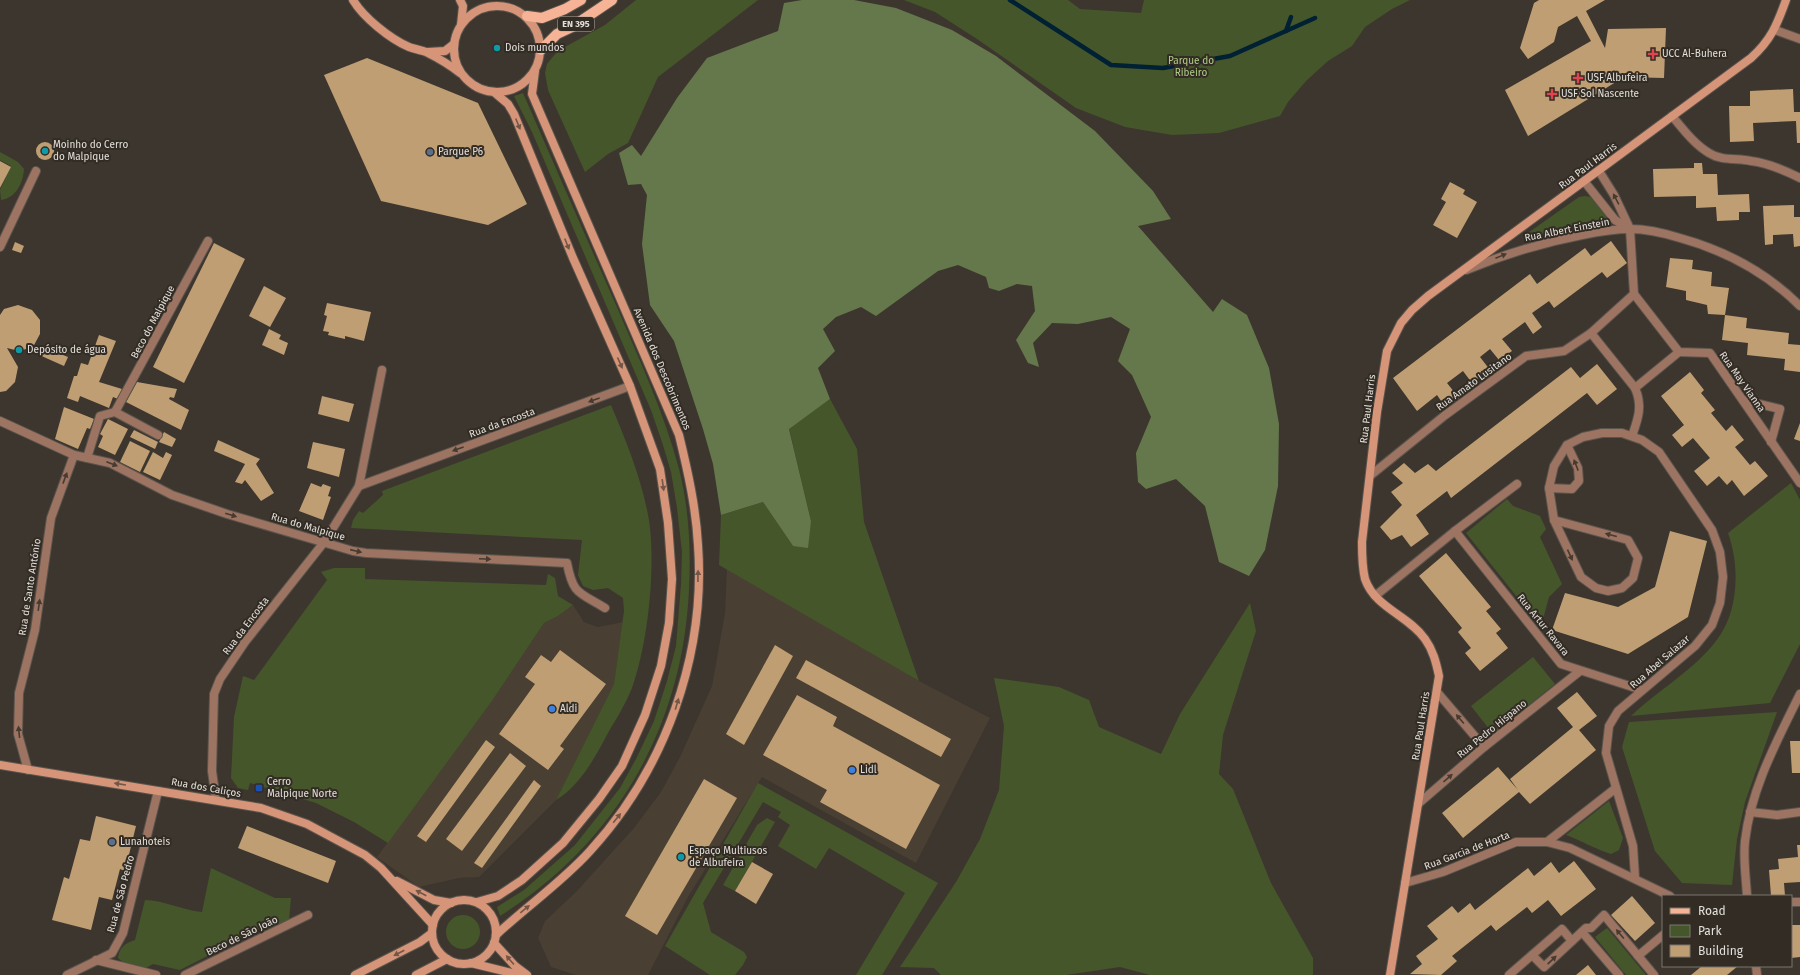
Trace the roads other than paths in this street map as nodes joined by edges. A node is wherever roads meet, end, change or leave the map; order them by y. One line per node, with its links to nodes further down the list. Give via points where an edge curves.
1 (353, 0): 13 (main road, via 359,10 388,34 408,47)
2 (460, 0): 8 (main road, via 463,6)
3 (581, 0): 7 (main road, EN 395, via 542,18)
4 (612, 0): 12 (main road, EN 395, via 557,34)
5 (1786, 0): 9 (main road, Rua Paul Harris)
6 (496, 3): 7 (main road); 8 (main road, via 477,10)
7 (527, 16): 12 (main road, via 537,32)
8 (461, 25): 11 (main road)
9 (1775, 30): 10 (street); 17 (main road, Rua Paul Harris, via 1751,58)
10 (1800, 39)
11 (454, 44): 13 (main road, via 445,51); 15 (main road, via 454,54)
12 (541, 50): 14 (main road)
13 (425, 52): 15 (main road)
14 (535, 71): 16 (main road, via 518,87); 77 (main road, Avenida dos Descobrimentos, one-way to 14, via 564,878 627,806 654,760 670,725 688,667 698,606 698,546 692,489 679,435 532,94)
15 (461, 73): 16 (main road, via 470,83 482,90)
16 (496, 93): 31 (main road, one-way to 31, via 514,114)
17 (1672, 116): 19 (main road, Rua Paul Harris); 20 (street, via 1695,143 1710,154 1723,159 1751,161 1779,168)
18 (36, 171): 24 (street)
19 (1599, 171): 21 (main road, Rua Paul Harris); 22 (street, one-way to 19)
20 (1800, 178)
21 (1584, 182): 22 (street, via 1615,220); 25 (main road, Rua Paul Harris)
22 (1630, 229): 25 (street, Rua Albert Einstein, one-way to 22, via 1512,252 1551,241 1602,231); 26 (street); 27 (street, Rua Albert Einstein, via 1662,233 1705,245 1731,256 1752,266 1781,287)
23 (208, 241): 34 (street, Beco do Malpique)
24 (0, 247)
25 (1465, 270): 42 (main road, Rua Paul Harris, via 1412,310 1401,323 1387,352)
26 (1634, 294): 28 (street, Rua Amato Lusitano); 29 (street)
27 (1800, 306)
28 (1591, 333): 32 (street); 42 (street, Rua Amato Lusitano, via 1564,352 1526,356 1444,416)
29 (1678, 352): 32 (street); 33 (street, Rua May Vianna, via 1710,353)
30 (382, 370): 45 (street, Rua da Encosta)
31 (630, 386): 45 (street, Rua da Encosta, one-way to 45); 72 (main road, one-way to 72, via 660,469 668,523 672,579 670,623 661,666 645,715 622,766 599,799 563,843 522,880 498,896)
32 (1635, 388): 37 (street, via 1640,399 1640,415)
33 (1743, 400): 38 (street, Rua May Vianna); 38 (street, via 1780,409)
34 (115, 412): 36 (street); 41 (street, via 100,416)
35 (0, 421): 40 (street, Rua do Malpique)
36 (158, 435)
37 (1632, 436): 39 (street, Rua Abel Salazar, via 1602,433 1583,437); 53 (street, Rua Abel Salazar, via 1659,452 1712,530 1720,552 1723,577 1720,603 1712,625 1695,646)
38 (1771, 442): 43 (street, Rua May Vianna)
39 (1567, 445): 46 (street, via 1554,466); 46 (street, one-way to 39, via 1572,489 1579,481 1578,468)
40 (74, 455): 41 (street, Rua do Malpique); 58 (street, Rua de Santo António, one-way to 40, via 18,734 19,693 35,630 51,518)
41 (87, 458): 49 (street, Rua do Malpique, one-way to 49, via 110,463 172,495 227,514)
42 (1371, 475): 50 (main road, Rua Paul Harris, via 1362,561 1366,579)
43 (1800, 483)
44 (1517, 484): 48 (street)
45 (359, 486): 49 (street, Rua da Encosta)
46 (1549, 488): 47 (street)
47 (1554, 520): 47 (street, one-way to 47, via 1581,577 1596,588 1608,591 1622,588 1633,578 1638,558 1628,540)
48 (1455, 531): 50 (street); 52 (street, Rua Artur Ravara, via 1561,664)
49 (325, 542): 51 (street, Rua do Malpique, one-way to 51, via 366,553 567,563 570,581 577,592); 61 (street, Rua da Encosta, via 244,642 220,679 214,694 212,771)
50 (1375, 596): 54 (main road, Rua Paul Harris, via 1425,638 1436,662 1439,676)
51 (605, 608)
52 (1580, 671): 53 (street, Rua Artur Ravara); 56 (street, Rua Pedro Hispano)
53 (1642, 690): 59 (street, Rua Abel Salazar, via 1618,711 1609,726 1606,753)
54 (1437, 692): 56 (street, one-way to 54); 62 (main road, Rua Paul Harris)
55 (1800, 694): 63 (street, via 1762,774)
56 (1484, 747): 62 (street, Rua Pedro Hispano, one-way to 56)
57 (0, 765): 58 (main road, Rua dos Caliços)
58 (28, 770): 60 (main road, Rua dos Caliços, one-way to 58)
59 (1616, 788): 65 (street); 67 (street, Rua Abel Salazar, via 1633,846)
60 (158, 791): 61 (main road, Rua dos Caliços); 82 (street, Rua de São Pedro, via 122,933 112,953)
61 (216, 800): 66 (main road, Rua dos Caliços, via 261,808 307,824 365,855)
62 (1418, 804): 68 (main road, Rua Paul Harris)
63 (1750, 812): 64 (street, via 1777,815); 70 (street, via 1744,842)
64 (1800, 812)
65 (1547, 842): 67 (street, Rua Garcia de Horta, via 1570,848); 68 (street, Rua Garcia de Horta, via 1516,842 1443,872)
66 (392, 878): 71 (main road, Rua dos Caliços, one-way to 66, via 434,900); 74 (main road, Rua dos Caliços)
67 (1635, 878): 69 (street, Rua Garcia de Horta)
68 (1405, 883): 91 (main road, Rua Paul Harris)
69 (1668, 895)
70 (1747, 895)
71 (451, 902): 72 (main road); 74 (main road, via 437,915)
72 (477, 902): 77 (main road, via 484,906 494,919)
73 (308, 915): 86 (street, Beco de São João)
74 (432, 929): 81 (main road, via 434,943 439,953); 87 (main road, one-way to 87, via 420,942)
75 (1582, 932): 78 (street); 80 (street, one-way to 75, via 1604,915 1591,928 1586,928); 93 (street)
76 (1662, 936): 80 (street)
77 (495, 939): 83 (main road, via 486,956); 90 (main road, one-way to 77, via 515,966)
78 (1572, 941): 79 (street, one-way to 78, via 1544,967); 79 (street, via 1562,929)
79 (1532, 955): 92 (street)
80 (1638, 956): 94 (street)
81 (447, 959): 83 (main road, via 457,963); 88 (main road)
82 (96, 960): 84 (street, Rua de São Pedro); 85 (street)
83 (472, 963): 89 (main road)
84 (67, 975)
85 (156, 975)
86 (185, 975)
87 (355, 975)
88 (416, 975)
89 (520, 975)
90 (527, 975)
91 (1390, 975)
92 (1509, 975)
93 (1619, 975)
94 (1654, 975)

